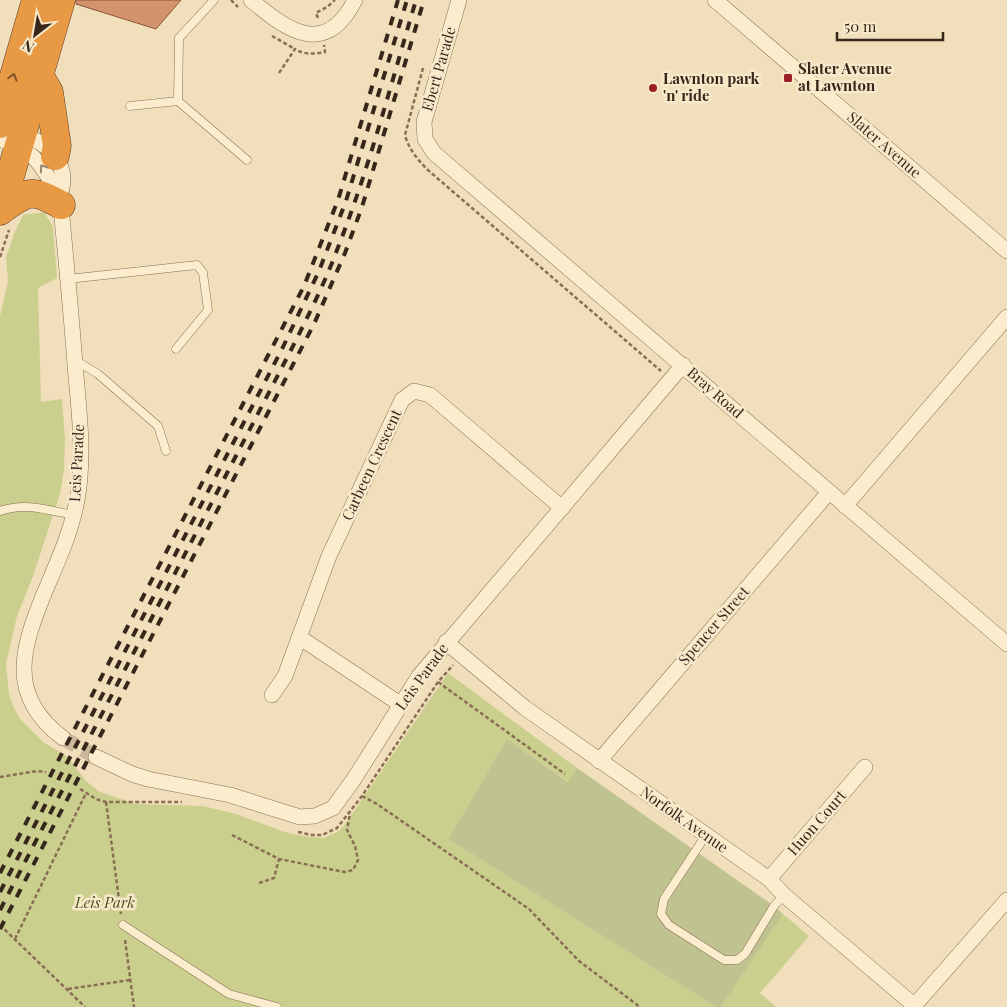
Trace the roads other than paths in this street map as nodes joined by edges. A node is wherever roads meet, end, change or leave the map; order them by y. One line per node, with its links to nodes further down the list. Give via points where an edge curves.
1 (36, 0): 11 (highway, one-way to 1)
2 (61, 0): 8 (highway)
3 (214, 0): 9 (lane, via 179,38)
4 (251, 0): 5 (street, via 287,27 311,35 338,24)
5 (355, 0)
6 (459, 0): 12 (street, Ebert Parade, via 425,116)
7 (715, 0): 17 (street, Slater Avenue)
8 (40, 75): 11 (highway); 13 (highway, via 50,92 58,146)
9 (178, 101): 10 (lane); 14 (lane)
10 (130, 106)
11 (8, 135): 13 (street, via 40,143); 15 (street, Leis Parade, one-way to 11, via 40,164); 16 (highway)
12 (425, 139): 22 (street, Bray Road, via 438,158)
13 (55, 156): 15 (street, Leis Parade, via 61,164 64,183)
14 (247, 160)
15 (60, 200): 16 (highway, via 32,193); 18 (street, Leis Parade)
16 (0, 210)
17 (1007, 251)
18 (68, 279): 20 (lane, via 197,265 203,273 208,310); 21 (street, Leis Parade)
19 (1007, 317): 25 (street)
20 (176, 349)
21 (75, 360): 23 (lane, via 98,374 158,426); 28 (street, Leis Parade, via 81,450)
22 (683, 365): 24 (street, Bray Road); 26 (street, Leis Parade)
23 (166, 450)
24 (829, 492): 25 (street, Bray Road); 36 (street, Spencer Street)
25 (845, 506): 31 (street, Bray Road)
26 (562, 508): 29 (street, Carbeen Crescent, via 430,395 414,391 402,400 328,556); 30 (street, Leis Parade)
27 (0, 511): 28 (lane, via 26,506)
28 (73, 515): 34 (street, Leis Parade, via 35,616 24,668 32,705 48,726)
29 (299, 637): 32 (street, Carbeen Crescent, via 285,676); 33 (street)
30 (446, 642): 33 (street, Leis Parade); 36 (street, Norfolk Avenue, via 526,708)
31 (1007, 644)
32 (272, 695)
33 (400, 704): 35 (street, Leis Parade, via 340,800 333,808 315,816 300,817 248,799 148,779)
34 (63, 738)
35 (96, 757)
36 (599, 761): 38 (street, Norfolk Avenue)
37 (865, 767): 39 (street, Huon Court)
38 (706, 836): 39 (street, Norfolk Avenue); 40 (lane, via 664,899 662,914 670,925 724,960 737,960 745,954)
39 (768, 879): 40 (street, Norfolk Avenue)
40 (784, 895): 43 (street, Norfolk Avenue)
41 (1007, 900): 43 (street)
42 (123, 925): 44 (lane, via 229,994)
43 (914, 1006)
44 (277, 1007)

